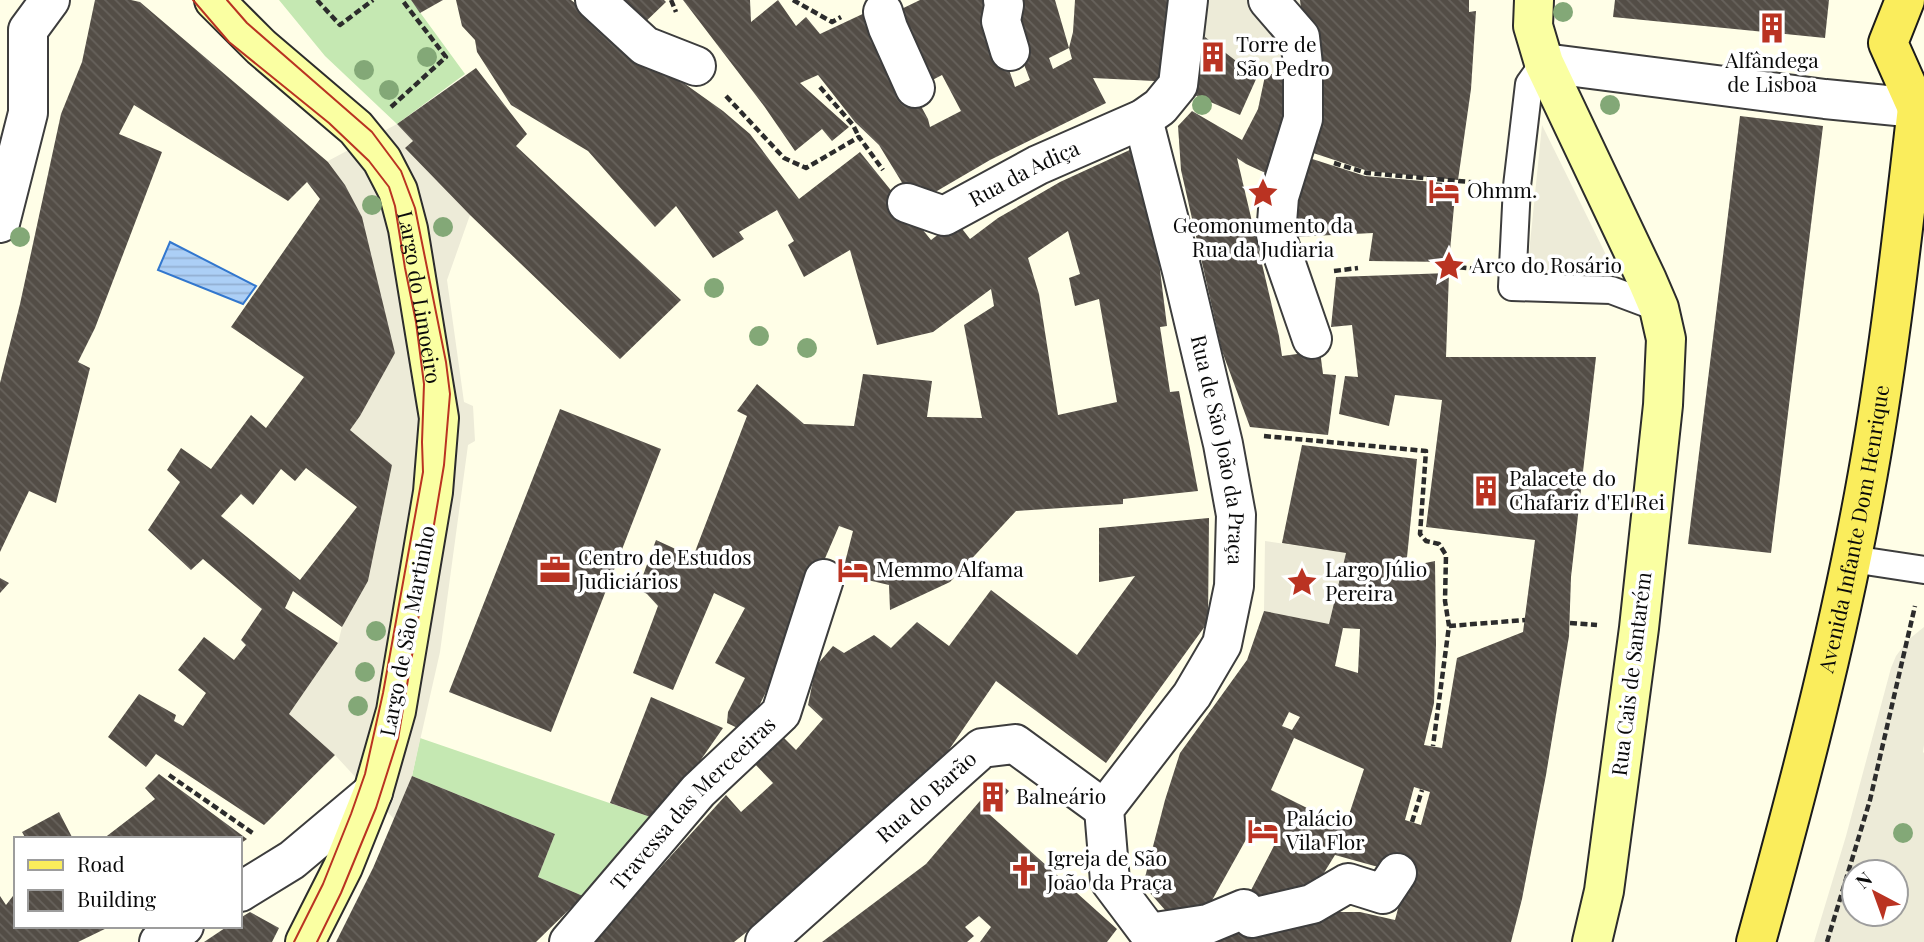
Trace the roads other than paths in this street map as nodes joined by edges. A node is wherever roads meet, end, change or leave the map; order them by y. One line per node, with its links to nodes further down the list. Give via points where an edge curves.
1 (214, 0): 20 (street, Largo do Limoeiro, via 356,128 374,125 408,229 439,418)
2 (595, 0): 12 (street, via 645,46)
3 (1003, 0): 10 (street, via 1001,21)
4 (1188, 0): 15 (street, Rua da Adiça, via 1178,85)
5 (1534, 0): 11 (street, Rua Cais de Santarém, via 1533,26)
6 (1905, 0): 14 (main road, via 1888,43)
7 (1271, 2): 19 (street, via 1300,37 1303,119 1279,197 1276,235)
8 (883, 6): 13 (street)
9 (26, 17): 17 (street, via 28,113)
10 (1010, 51)
11 (1544, 63): 14 (street, via 1825,99); 18 (street, Rua Cais de Santarém); 18 (lane, via 1529,84 1512,287 1611,290)
12 (696, 66)
13 (915, 88)
14 (1921, 104): 21 (main road, Avenida Infante Dom Henrique)
15 (1143, 119): 16 (street, Rua da Adiça, via 1038,165 944,216); 25 (street, Rua de São João da Praça, via 1223,444 1236,515 1234,586 1222,644 1192,695)
16 (907, 203)
17 (0, 223)
18 (1659, 308): 34 (street, Rua Cais de Santarém, via 1666,339 1640,628 1604,891)
19 (1312, 339)
20 (436, 468): 24 (street, Largo de São Martinho, via 396,711)
21 (1852, 559): 22 (lane); 35 (main road, Avenida Infante Dom Henrique, via 1806,758)
22 (1922, 570)
23 (824, 579): 32 (street, Travessa das Merceeiras, via 781,713 698,791)
24 (373, 792): 27 (street, via 292,860); 31 (street, Largo de São Martinho)
25 (1104, 809): 29 (street, via 1110,881); 33 (street, Rua do Barão, via 1015,744 982,748)
26 (1397, 873): 29 (street, via 1383,894 1348,883 1312,904 1252,918 1244,909 1208,924)
27 (242, 891)
28 (181, 928): 30 (street)
29 (1145, 938)
30 (159, 942)
31 (306, 942)
32 (569, 942)
33 (765, 942)
34 (1592, 942)
35 (1756, 942)

